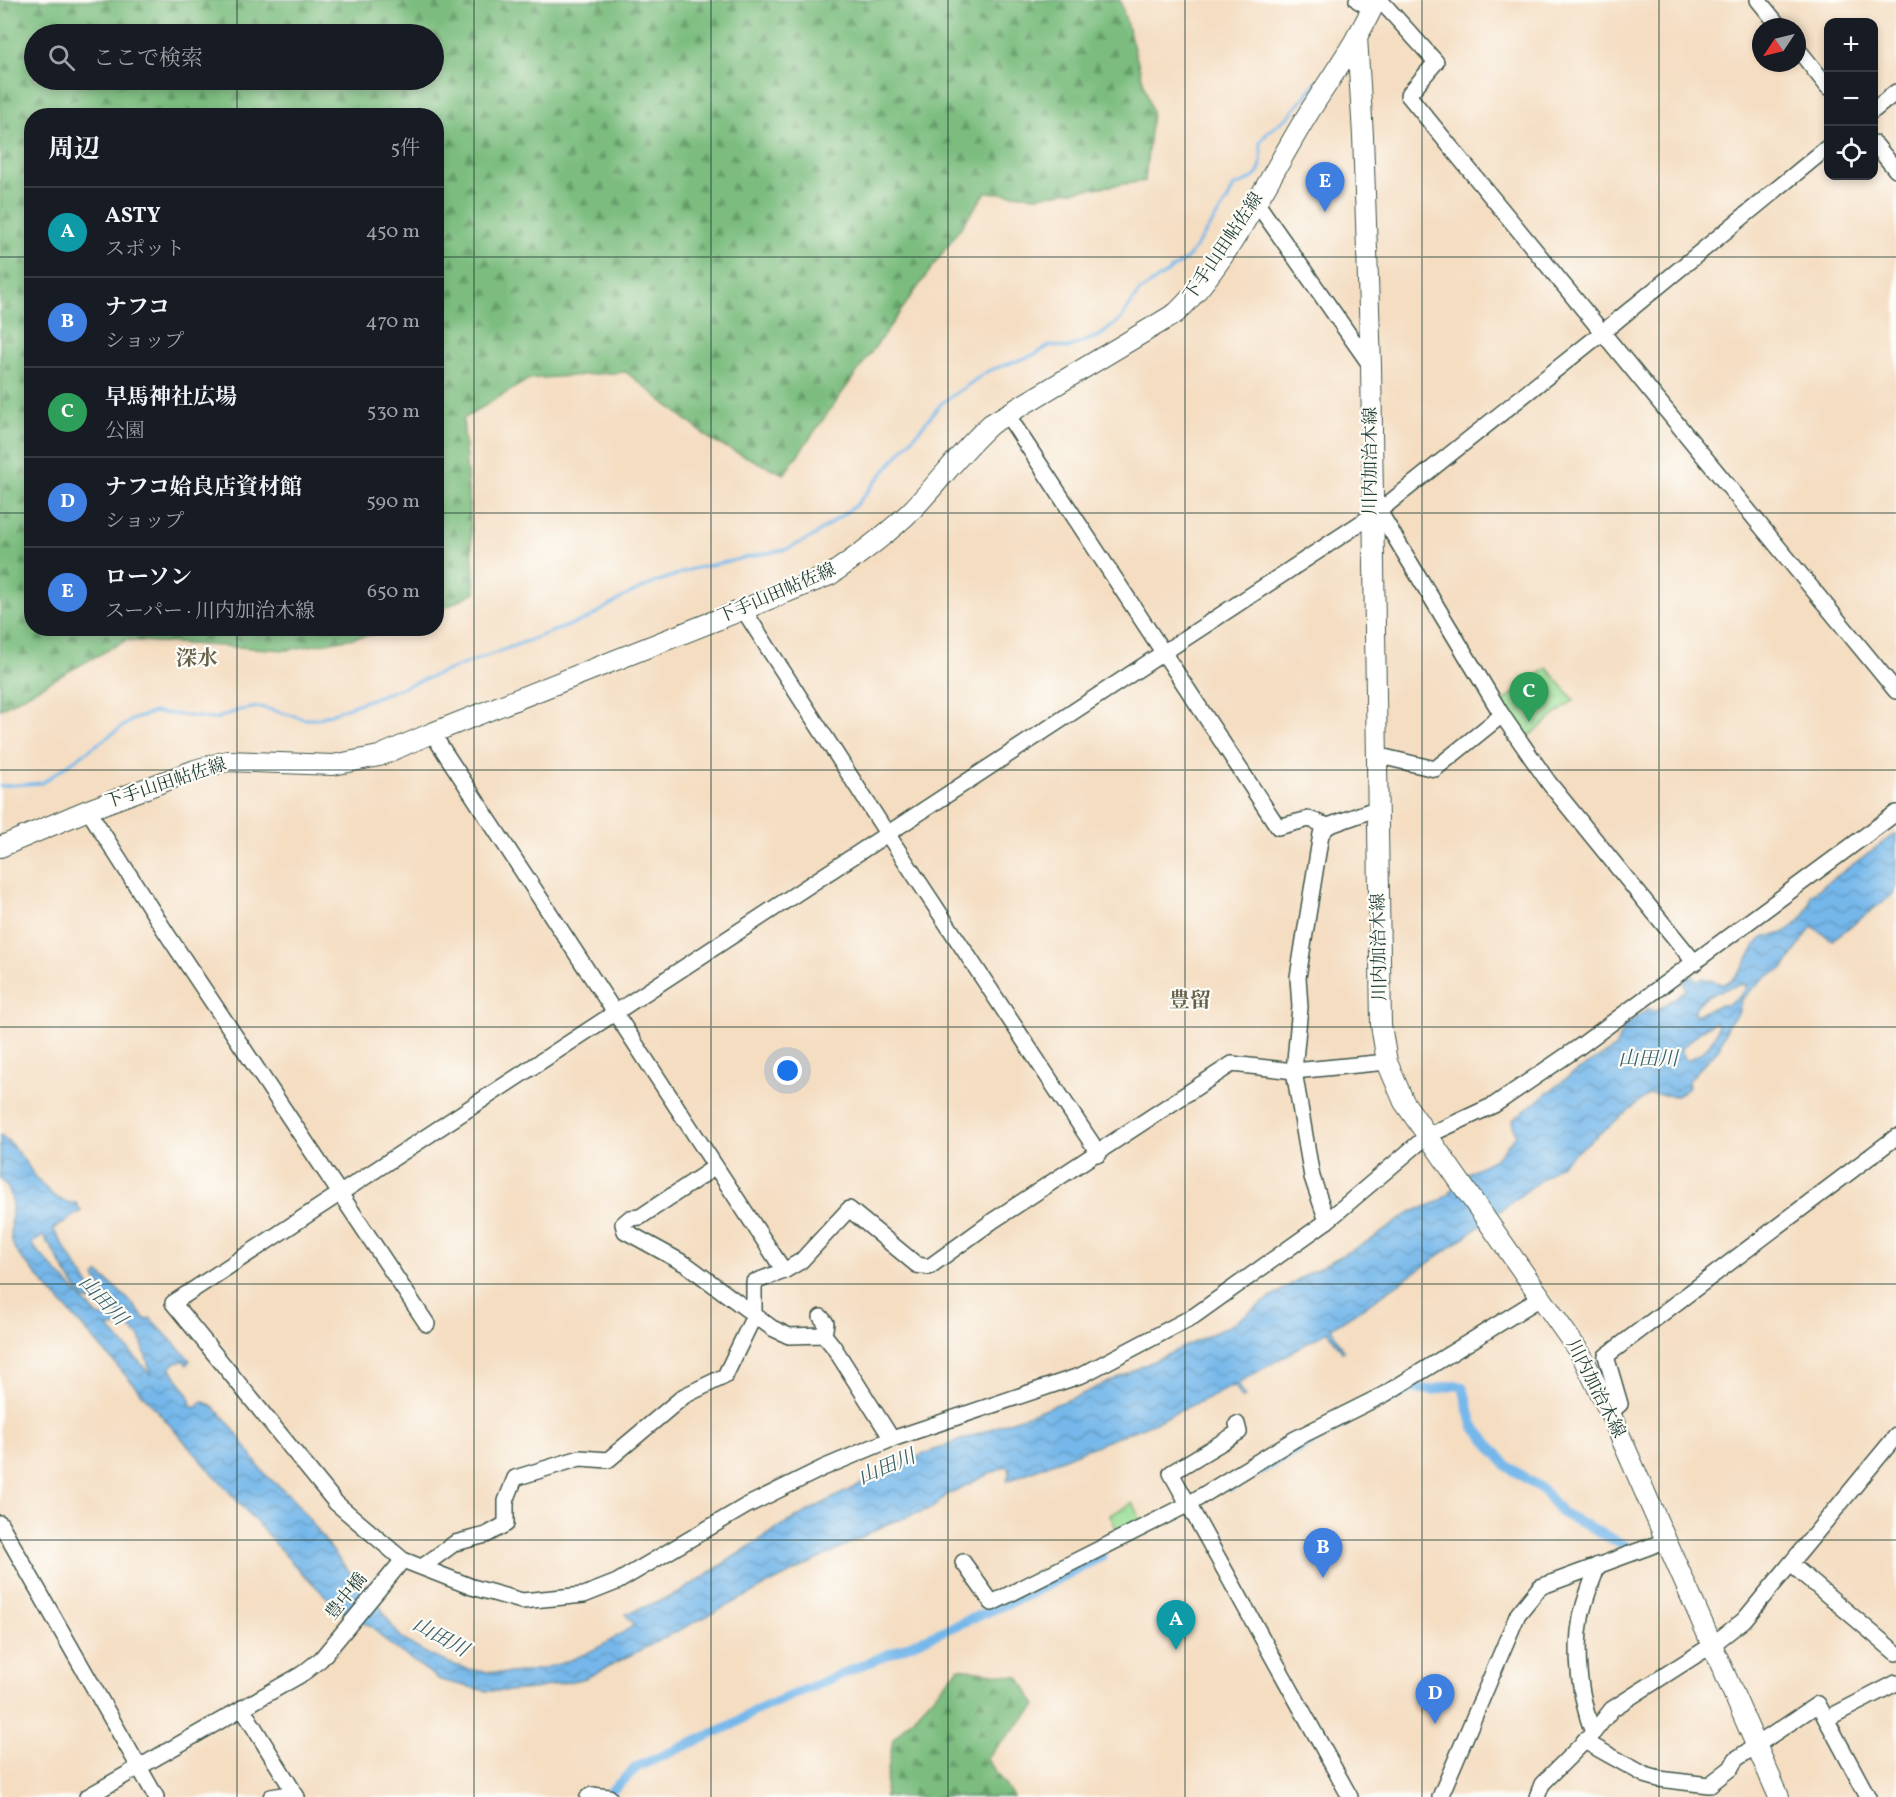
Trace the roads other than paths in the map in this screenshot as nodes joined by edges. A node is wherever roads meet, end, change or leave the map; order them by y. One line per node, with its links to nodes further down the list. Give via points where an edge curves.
1 (1758, 0): 3 (street)
2 (1371, 2): 4 (main road); 13 (street, via 1436,62 1408,95)
3 (1773, 18)
4 (1357, 36): 12 (main road, 下手山田帖佐線); 14 (main road, 川内加治木線)
5 (1806, 59): 6 (street)
6 (1824, 82)
7 (1896, 92): 8 (street)
8 (1878, 107)
9 (1878, 147): 11 (street)
10 (1824, 150): 13 (street)
11 (1896, 170)
12 (1256, 202): 14 (street); 15 (main road, 下手山田帖佐線, via 1199,290 1176,313)
13 (1603, 332): 16 (street); 19 (street)
14 (1371, 366): 16 (main road, 川内加治木線)
15 (1006, 413): 17 (main road, 下手山田帖佐線, via 970,443 913,509 854,559 830,575); 18 (street)
16 (1375, 514): 18 (street); 20 (street); 22 (main road, 川内加治木線)
17 (743, 609): 21 (main road, 下手山田帖佐線); 27 (street)
18 (1164, 652): 26 (street, via 1278,827 1309,819); 27 (street)
19 (1896, 691)
20 (1502, 715): 22 (street, via 1436,769); 29 (street, via 1549,783)
21 (432, 733): 24 (main road, 下手山田帖佐線, via 379,756 333,765 227,761); 30 (street)
22 (1376, 755): 23 (main road, 川内加治木線)
23 (1378, 808): 26 (street); 31 (main road, 川内加治木線, via 1382,1025)
24 (88, 810): 28 (main road, 下手山田帖佐線); 37 (street)
25 (1896, 813): 29 (street)
26 (1328, 826): 32 (street, via 1318,844 1298,977 1300,1007)
27 (888, 835): 30 (street); 35 (street)
28 (0, 847)
29 (1695, 963): 34 (street, via 1494,1105)
30 (616, 1014): 36 (street); 37 (street)
31 (1387, 1062): 32 (street); 34 (main road, 川内加治木線, via 1404,1102)
32 (1294, 1071): 35 (street, via 1232,1064); 38 (street, via 1312,1177)
33 (1896, 1137): 45 (street, via 1606,1356 1620,1404)
34 (1429, 1138): 38 (street); 40 (main road, 川内加治木線)
35 (1098, 1154): 39 (street, via 929,1266 917,1265 849,1209 801,1261)
36 (715, 1167): 39 (street); 41 (street, via 623,1224 625,1231 687,1264)
37 (341, 1195): 43 (street); 53 (street, via 173,1304 336,1503)
38 (1328, 1221): 48 (street, via 1194,1316 1082,1376)
39 (784, 1271): 41 (street, via 754,1282)
40 (1542, 1297): 45 (main road, 川内加治木線, via 1582,1356); 49 (street, via 1385,1394 1296,1439)
41 (754, 1316): 44 (street, via 789,1336); 56 (street, via 725,1376 684,1396 608,1460 580,1458 515,1478 506,1501 506,1524 486,1535 455,1543)
42 (821, 1317): 44 (street, via 826,1323)
43 (427, 1324)
44 (824, 1335): 48 (street)
45 (1610, 1413): 51 (main road, 川内加治木線)
46 (1237, 1424): 49 (street, via 1239,1432 1171,1473)
47 (1896, 1436): 55 (street)
48 (892, 1439): 56 (street, via 823,1467 746,1506 617,1582 584,1594 522,1601)
49 (1187, 1504): 52 (street, via 992,1603); 71 (street)
50 (0, 1523): 64 (street)
51 (1665, 1541): 54 (street); 57 (main road, 川内加治木線)
52 (963, 1562)
53 (401, 1563): 56 (street); 60 (street, 豊中橋, via 326,1653 302,1674)
54 (1598, 1564): 62 (street, via 1580,1629 1579,1681); 72 (street, via 1540,1587 1518,1614)
55 (1792, 1565): 57 (street, via 1744,1620); 58 (street)
56 (422, 1567)
57 (1712, 1645): 62 (street, via 1612,1709); 63 (main road, 川内加治木線)
58 (1896, 1653)
59 (1896, 1683): 61 (street)
60 (242, 1708): 64 (street, 豊中橋); 65 (street)
61 (1826, 1719): 63 (street, via 1818,1704); 75 (street)
62 (1589, 1737): 63 (street, via 1652,1777 1709,1785 1731,1768 1736,1759); 73 (street, via 1542,1784)
63 (1757, 1746): 74 (main road, 川内加治木線)
64 (138, 1768): 66 (street, 豊中橋); 67 (street)
65 (295, 1795): 68 (street)
66 (87, 1797)
67 (156, 1797)
68 (272, 1797)
69 (588, 1797): 70 (street)
70 (609, 1797)
71 (1350, 1797)
72 (1440, 1797)
73 (1537, 1797)
74 (1779, 1797)
75 (1868, 1797)

